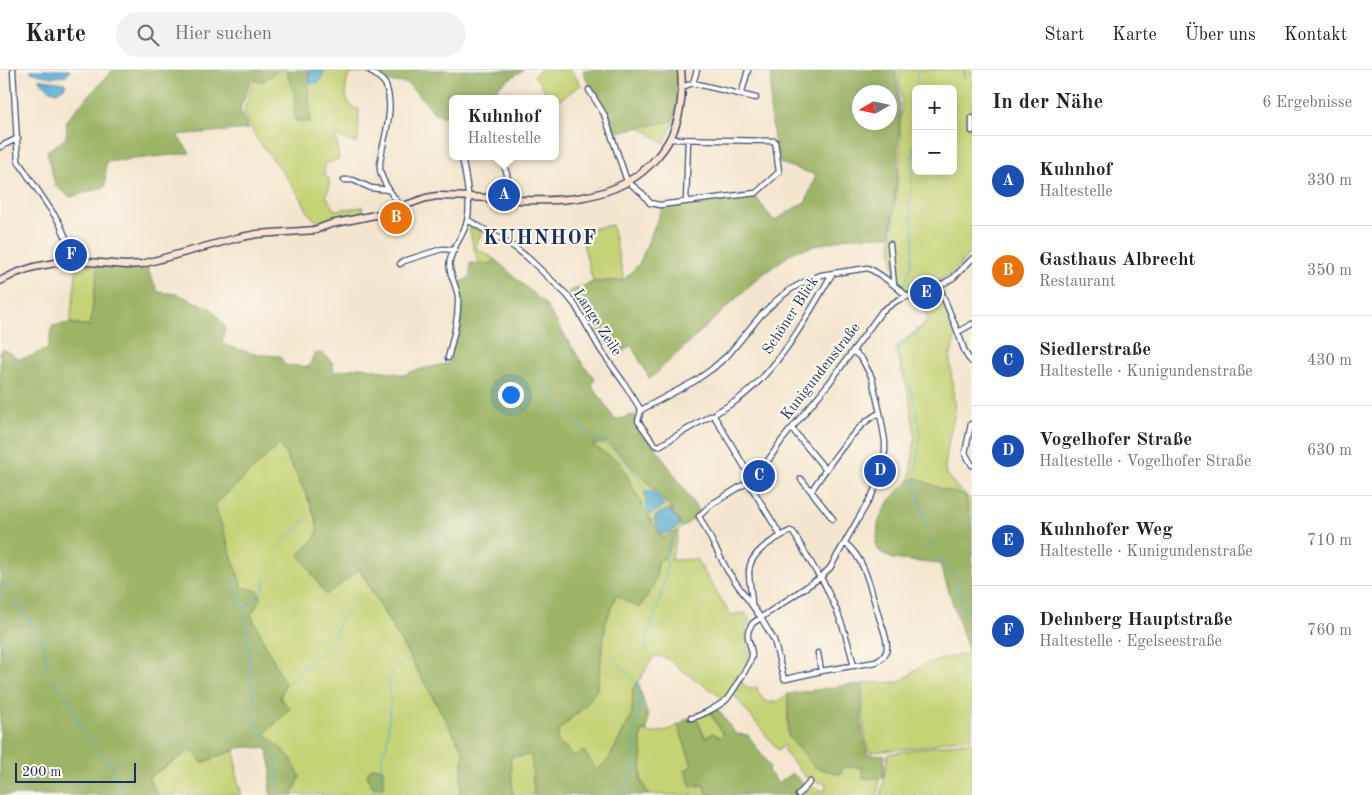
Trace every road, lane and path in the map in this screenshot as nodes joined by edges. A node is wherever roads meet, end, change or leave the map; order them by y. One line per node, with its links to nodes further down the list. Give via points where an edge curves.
1 (13, 70): 13 (street)
2 (370, 70): 21 (street, via 383,81 389,100 390,114 379,165)
3 (681, 70): 7 (street)
4 (697, 70): 6 (street)
5 (748, 70): 9 (street)
6 (693, 83): 7 (street); 9 (street)
7 (682, 87): 14 (street, via 681,107)
8 (590, 90): 20 (street, via 604,114)
9 (741, 95): 10 (street)
10 (756, 98)
11 (972, 118): 12 (street)
12 (972, 131)
13 (18, 138): 16 (street); 32 (street, via 18,161 59,222)
14 (670, 139): 15 (street); 20 (street, via 654,162)
15 (688, 140): 24 (street); 24 (street, via 775,141 779,172 756,193)
16 (0, 146)
17 (463, 160): 22 (street)
18 (502, 160): 23 (street)
19 (344, 180): 21 (street)
20 (627, 182): 23 (street, via 579,198); 24 (street, via 650,204)
21 (389, 190): 25 (street)
22 (468, 197): 23 (street); 25 (street, via 437,196); 27 (street)
23 (511, 200)
24 (686, 202)
25 (401, 207): 26 (street)
26 (371, 217): 28 (street); 28 (street)
27 (468, 220): 30 (street); 44 (street, Lange Zeile, via 514,247 566,294)
28 (314, 230): 32 (street, via 257,234 142,264)
29 (890, 244): 36 (street)
30 (455, 250): 33 (street, via 442,249); 42 (street, via 450,261 458,299)
31 (972, 259): 37 (street, Kunigundenstraße, via 953,278)
32 (76, 261): 35 (street, via 34,267)
33 (400, 264)
34 (832, 274): 36 (street, via 868,268); 44 (street, via 821,275 791,289 761,315 712,370); 46 (street, Schöner Blick, via 782,355 754,385)
35 (0, 281)
36 (894, 284): 38 (street)
37 (939, 286): 38 (street, Kunigundenstraße); 40 (street)
38 (907, 296): 41 (street, Kunigundenstraße, via 882,311)
39 (972, 324): 40 (street)
40 (958, 332): 43 (street)
41 (854, 351): 45 (street, via 868,369); 52 (street, Kunigundenstraße, via 765,466)
42 (448, 358)
43 (972, 362)
44 (641, 410): 46 (street, Schöner Blick, via 638,421 657,446)
45 (880, 413): 50 (street, via 856,432); 56 (street, via 885,441 882,471)
46 (714, 416): 52 (street)
47 (971, 424): 49 (street, via 965,453)
48 (794, 430): 50 (street)
49 (972, 465)
50 (826, 470): 53 (street)
51 (801, 479): 53 (street)
52 (750, 480): 55 (street); 58 (street, Kunigundenstraße, via 699,516 727,570)
53 (811, 491): 54 (street)
54 (833, 519)
55 (781, 536): 57 (street, via 792,532); 58 (street, via 755,556 750,565)
56 (845, 544): 57 (street); 61 (street, via 865,571 887,649 876,662)
57 (821, 577): 59 (street); 61 (street, via 844,629)
58 (752, 606): 59 (street)
59 (761, 618): 62 (street, via 774,640 784,679); 63 (street, via 749,628 752,657 749,665 726,700)
60 (818, 654): 62 (street)
61 (854, 666): 62 (street)
62 (821, 671)
63 (691, 718)
64 (810, 782): 65 (street)
65 (798, 795)

